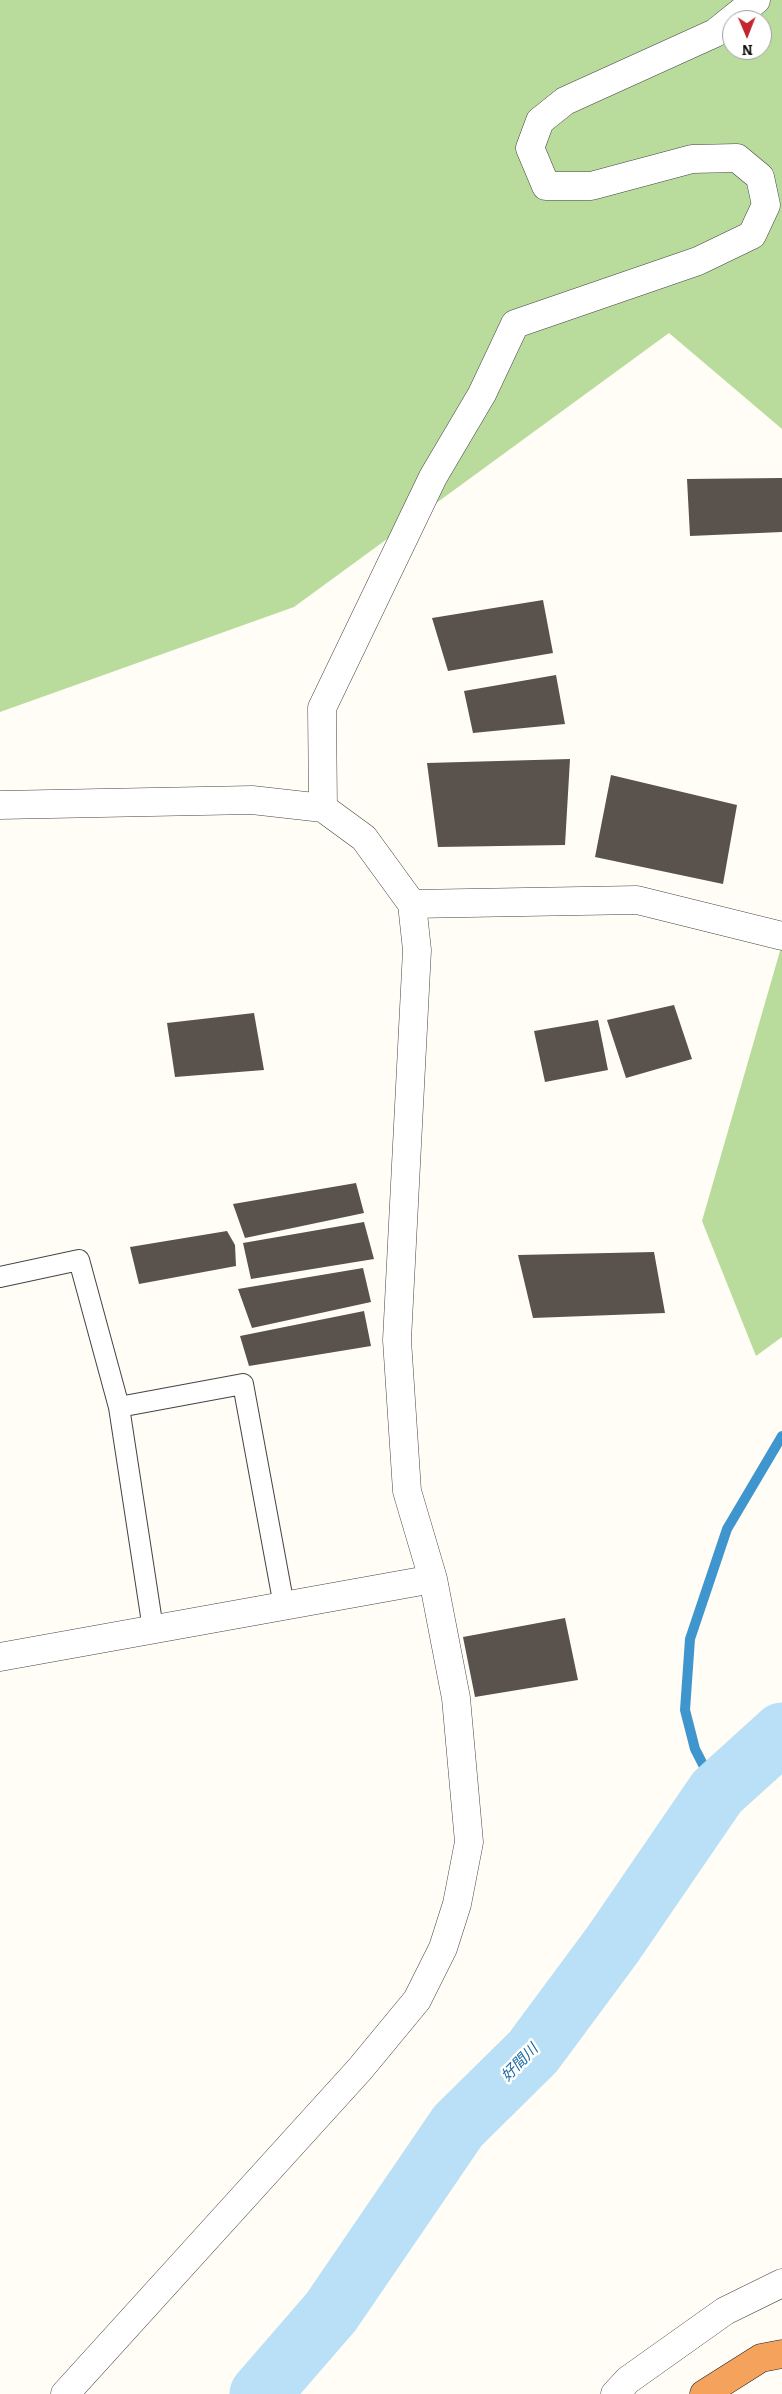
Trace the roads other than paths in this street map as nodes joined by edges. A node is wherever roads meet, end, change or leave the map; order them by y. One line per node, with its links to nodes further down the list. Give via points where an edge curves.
1 (756, 0): 3 (street, via 714,33 565,101 540,120 530,148 546,186 590,186 692,159 737,158 760,177 766,205 752,235 698,261 515,324 482,394 433,477 322,708)
2 (0, 805): 3 (street, via 252,800)
3 (323, 808): 4 (street, via 364,838)
4 (412, 904): 5 (street, via 637,900); 8 (street, via 417,950 397,1340 407,1491)
5 (782, 936)
6 (0, 1277): 7 (lane, via 79,1260)
7 (120, 1407): 9 (lane, via 243,1384); 10 (lane)
8 (433, 1580): 9 (street); 14 (street, via 456,1698 470,1842 457,1904 443,1948 417,2000 360,2068)
9 (284, 1606): 10 (street)
10 (154, 1629): 11 (street)
11 (0, 1657)
12 (782, 2283): 15 (street, via 726,2311 628,2380)
13 (782, 2354): 16 (highway, via 762,2358)
14 (65, 2394)
15 (615, 2394)
16 (704, 2394)

